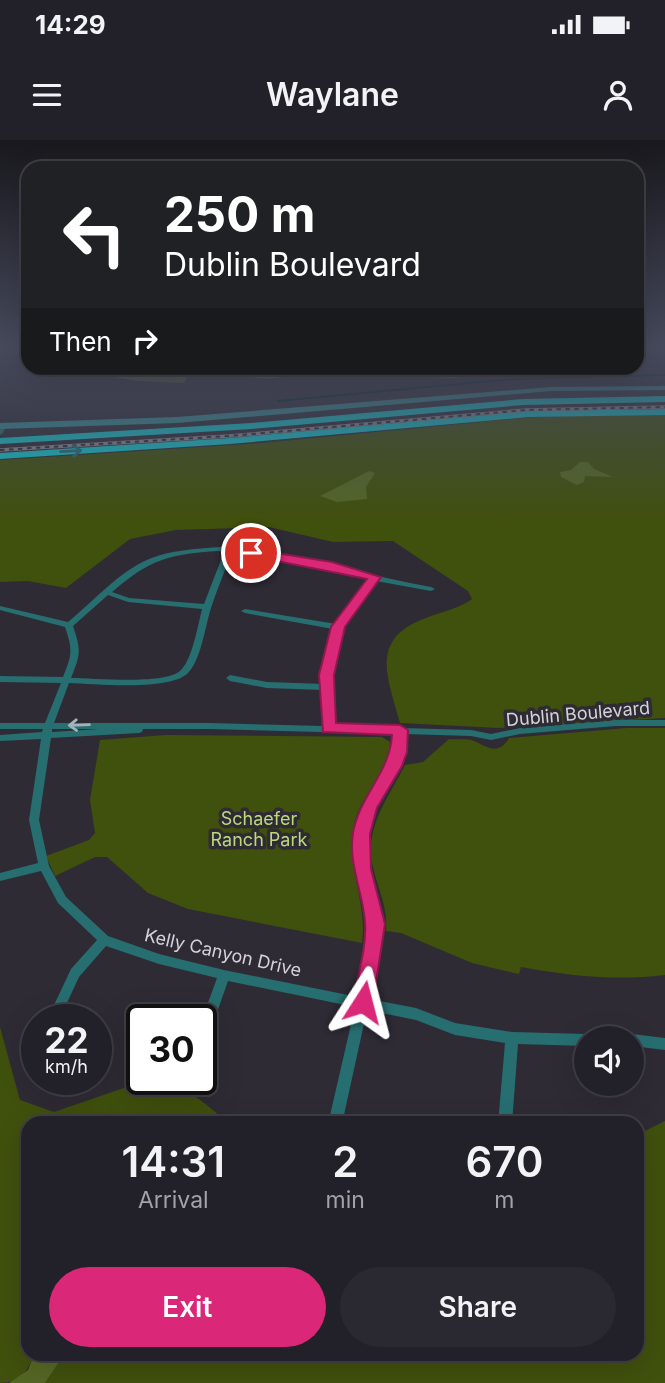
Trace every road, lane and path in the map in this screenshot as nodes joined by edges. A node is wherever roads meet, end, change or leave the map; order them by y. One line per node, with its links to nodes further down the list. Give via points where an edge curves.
1 (345, 406): 4 (main road)
2 (477, 406): 4 (highway, via 251,426)
3 (665, 412): 5 (highway, one-way to 3, via 508,416)
4 (2, 433)
5 (2, 455)
6 (228, 552): 7 (street, via 291,558); 9 (street, via 181,552 153,560); 10 (street)
7 (375, 577): 8 (street); 14 (street)
8 (431, 589)
9 (106, 592): 10 (street, via 128,600); 13 (street)
10 (207, 607): 17 (street, via 192,660 172,679)
11 (0, 608): 13 (street)
12 (245, 611): 14 (street)
13 (69, 625): 17 (street, Kelly Canyon Drive, via 76,646)
14 (338, 627): 18 (street, via 329,656)
15 (230, 678): 18 (street, via 267,685)
16 (0, 680): 17 (street)
17 (64, 681): 21 (street, Kelly Canyon Drive)
18 (327, 687): 23 (street)
19 (665, 723): 24 (street, Dublin Boulevard, via 616,723 491,737)
20 (0, 726): 21 (street, Dublin Boulevard)
21 (48, 726): 22 (street, Dublin Boulevard, one-way to 21); 25 (street, Kelly Canyon Drive)
22 (158, 727): 23 (street, Dublin Boulevard); 25 (street, Dublin Boulevard)
23 (328, 728): 24 (street, Dublin Boulevard)
24 (400, 730): 31 (street, via 394,766 368,807 361,834 362,869 375,924)
25 (46, 737): 26 (street, Dublin Boulevard); 27 (street, Kelly Canyon Drive, via 34,820)
26 (0, 738)
27 (44, 866): 28 (street); 29 (street, Kelly Canyon Drive, via 62,900)
28 (0, 877)
29 (104, 940): 30 (street, Kelly Canyon Drive); 32 (street, via 75,973)
30 (223, 975): 31 (street, Kelly Canyon Drive); 33 (street)
31 (363, 1002): 34 (street, Kelly Canyon Drive, via 455,1029); 38 (street)
32 (60, 1004)
33 (213, 1004)
34 (512, 1038): 35 (street, Kelly Canyon Drive); 39 (street)
35 (574, 1040)
36 (644, 1041): 37 (street)
37 (665, 1044)
38 (337, 1116)
39 (506, 1116)

